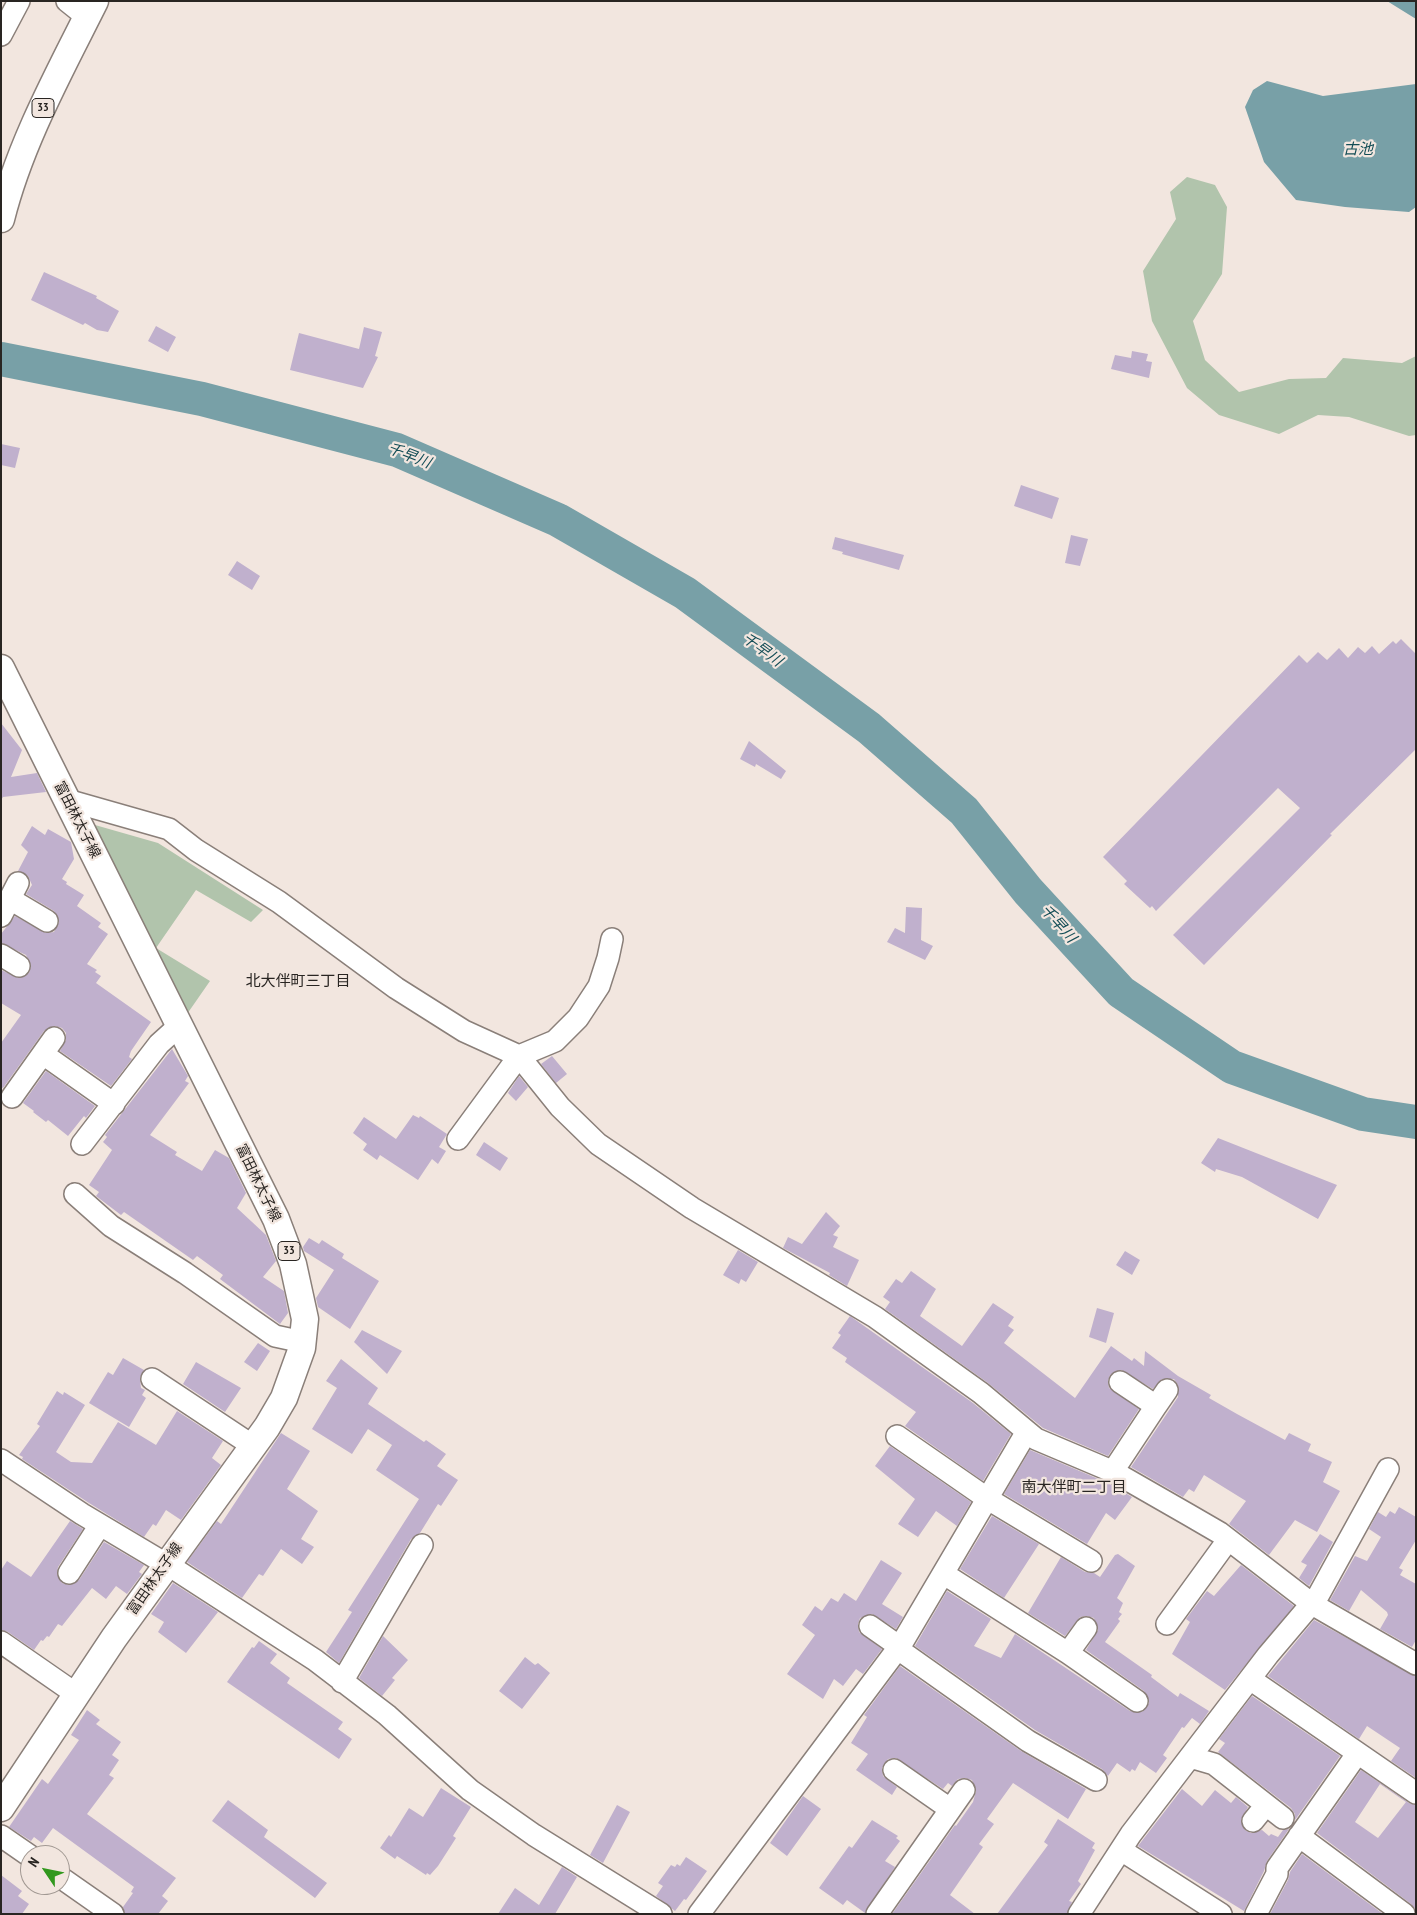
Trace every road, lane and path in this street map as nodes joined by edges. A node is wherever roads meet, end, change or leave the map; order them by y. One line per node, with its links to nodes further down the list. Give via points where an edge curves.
1 (19, 1): 3 (street)
2 (83, 6): 4 (main road, 33, via 12,183)
3 (1, 35)
4 (1, 219)
5 (1, 668): 6 (main road, 富田林太子線 / 33)
6 (67, 800): 12 (main road, 富田林太子線 / 33); 13 (street, via 169,829 196,850 279,902 396,988 464,1031)
7 (10, 899): 8 (street)
8 (47, 921)
9 (612, 939): 13 (street, via 599,986 578,1018 555,1040)
10 (1, 955): 11 (street)
11 (19, 966)
12 (180, 1025): 15 (street, via 159,1044); 19 (main road, 富田林太子線 / 33, via 285,1242 302,1299 305,1319)
13 (519, 1056): 16 (street); 22 (street, via 560,1107 598,1144 692,1208 875,1317 981,1393)
14 (12, 1097): 15 (street, via 49,1046)
15 (114, 1104): 17 (street)
16 (458, 1139)
17 (82, 1144)
18 (75, 1194): 19 (street, via 111,1226 275,1336)
19 (303, 1342): 24 (main road, 富田林太子線 / 33, via 284,1398)
20 (152, 1379): 24 (street)
21 (1120, 1382): 27 (street, via 1161,1398)
22 (1026, 1432): 27 (street); 28 (street)
23 (897, 1436): 28 (street)
24 (253, 1446): 33 (main road, 富田林太子線 / 33)
25 (1, 1460): 29 (street)
26 (1388, 1468): 36 (street, via 1354,1534)
27 (1113, 1471): 30 (street)
28 (988, 1499): 32 (street); 35 (street)
29 (100, 1525): 33 (street); 34 (street)
30 (1228, 1540): 36 (street); 37 (street)
31 (422, 1545): 45 (street)
32 (1091, 1561)
33 (165, 1565): 45 (street, via 315,1660); 46 (main road, 富田林太子線 / 33)
34 (69, 1574)
35 (944, 1574): 41 (street); 42 (street)
36 (1312, 1603): 43 (street); 44 (street)
37 (1167, 1624)
38 (870, 1626): 41 (street)
39 (1086, 1628): 42 (street)
40 (1, 1642): 46 (street)
41 (899, 1648): 51 (street, via 1028,1741); 64 (street)
42 (1068, 1653): 47 (street)
43 (1416, 1664)
44 (1250, 1679): 48 (street); 49 (street)
45 (342, 1682): 63 (street, via 387,1715 470,1790 534,1835)
46 (76, 1694): 54 (main road, 富田林太子線 / 33)
47 (1137, 1701)
48 (1357, 1754): 53 (street); 58 (street)
49 (1190, 1757): 56 (street, via 1214,1764 1260,1813); 60 (street)
50 (894, 1770): 55 (street)
51 (1096, 1780)
52 (964, 1790): 55 (street)
53 (1416, 1793)
54 (1, 1808)
55 (950, 1809): 65 (street)
56 (1283, 1818)
57 (1, 1836): 59 (street)
58 (1299, 1836): 68 (street, via 1277,1868); 69 (street)
59 (20, 1849)
60 (1121, 1850): 66 (street); 67 (street)
61 (70, 1884): 62 (street)
62 (113, 1914)
63 (661, 1914)
64 (699, 1914)
65 (876, 1914)
66 (1079, 1914)
67 (1221, 1914)
68 (1256, 1914)
69 (1404, 1914)

